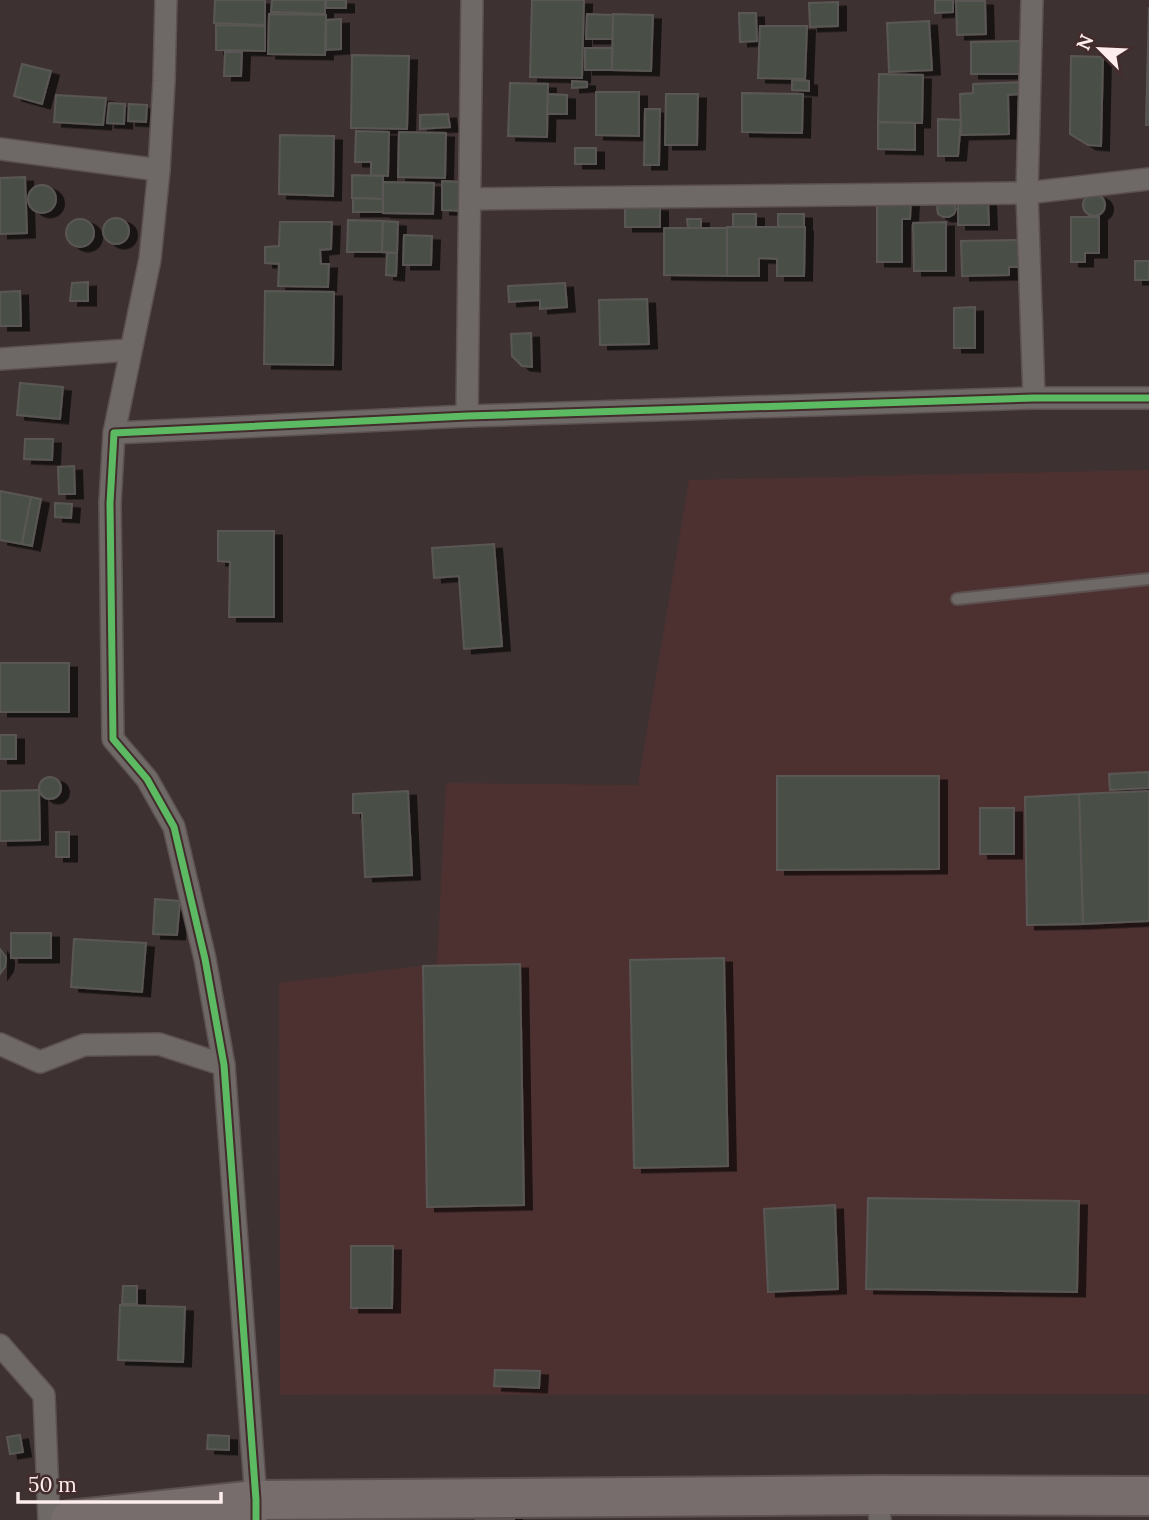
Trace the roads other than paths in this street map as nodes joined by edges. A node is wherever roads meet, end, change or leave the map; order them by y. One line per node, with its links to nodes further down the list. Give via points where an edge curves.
1 (166, 0): 5 (street)
2 (472, 0): 8 (street)
3 (1032, 0): 7 (street)
4 (0, 149): 5 (street)
5 (159, 170): 9 (street, via 150,259)
6 (1149, 179): 7 (street)
7 (1027, 193): 8 (street); 11 (street)
8 (470, 199): 13 (street)
9 (130, 350): 10 (street); 14 (street)
10 (0, 359)
11 (1034, 398): 12 (street); 13 (street)
12 (1149, 398)
13 (467, 416): 14 (street)
14 (114, 433): 18 (street, via 110,503 113,739 147,779 174,827)
15 (1149, 579): 16 (lane)
16 (957, 599)
17 (0, 1044): 18 (street, via 40,1062 84,1045 159,1044)
18 (224, 1065): 22 (street)
19 (0, 1345): 23 (street, via 44,1395)
20 (1149, 1496): 21 (highway)
21 (879, 1507): 22 (highway)
22 (256, 1510): 24 (highway)
23 (49, 1520)
24 (70, 1520)

